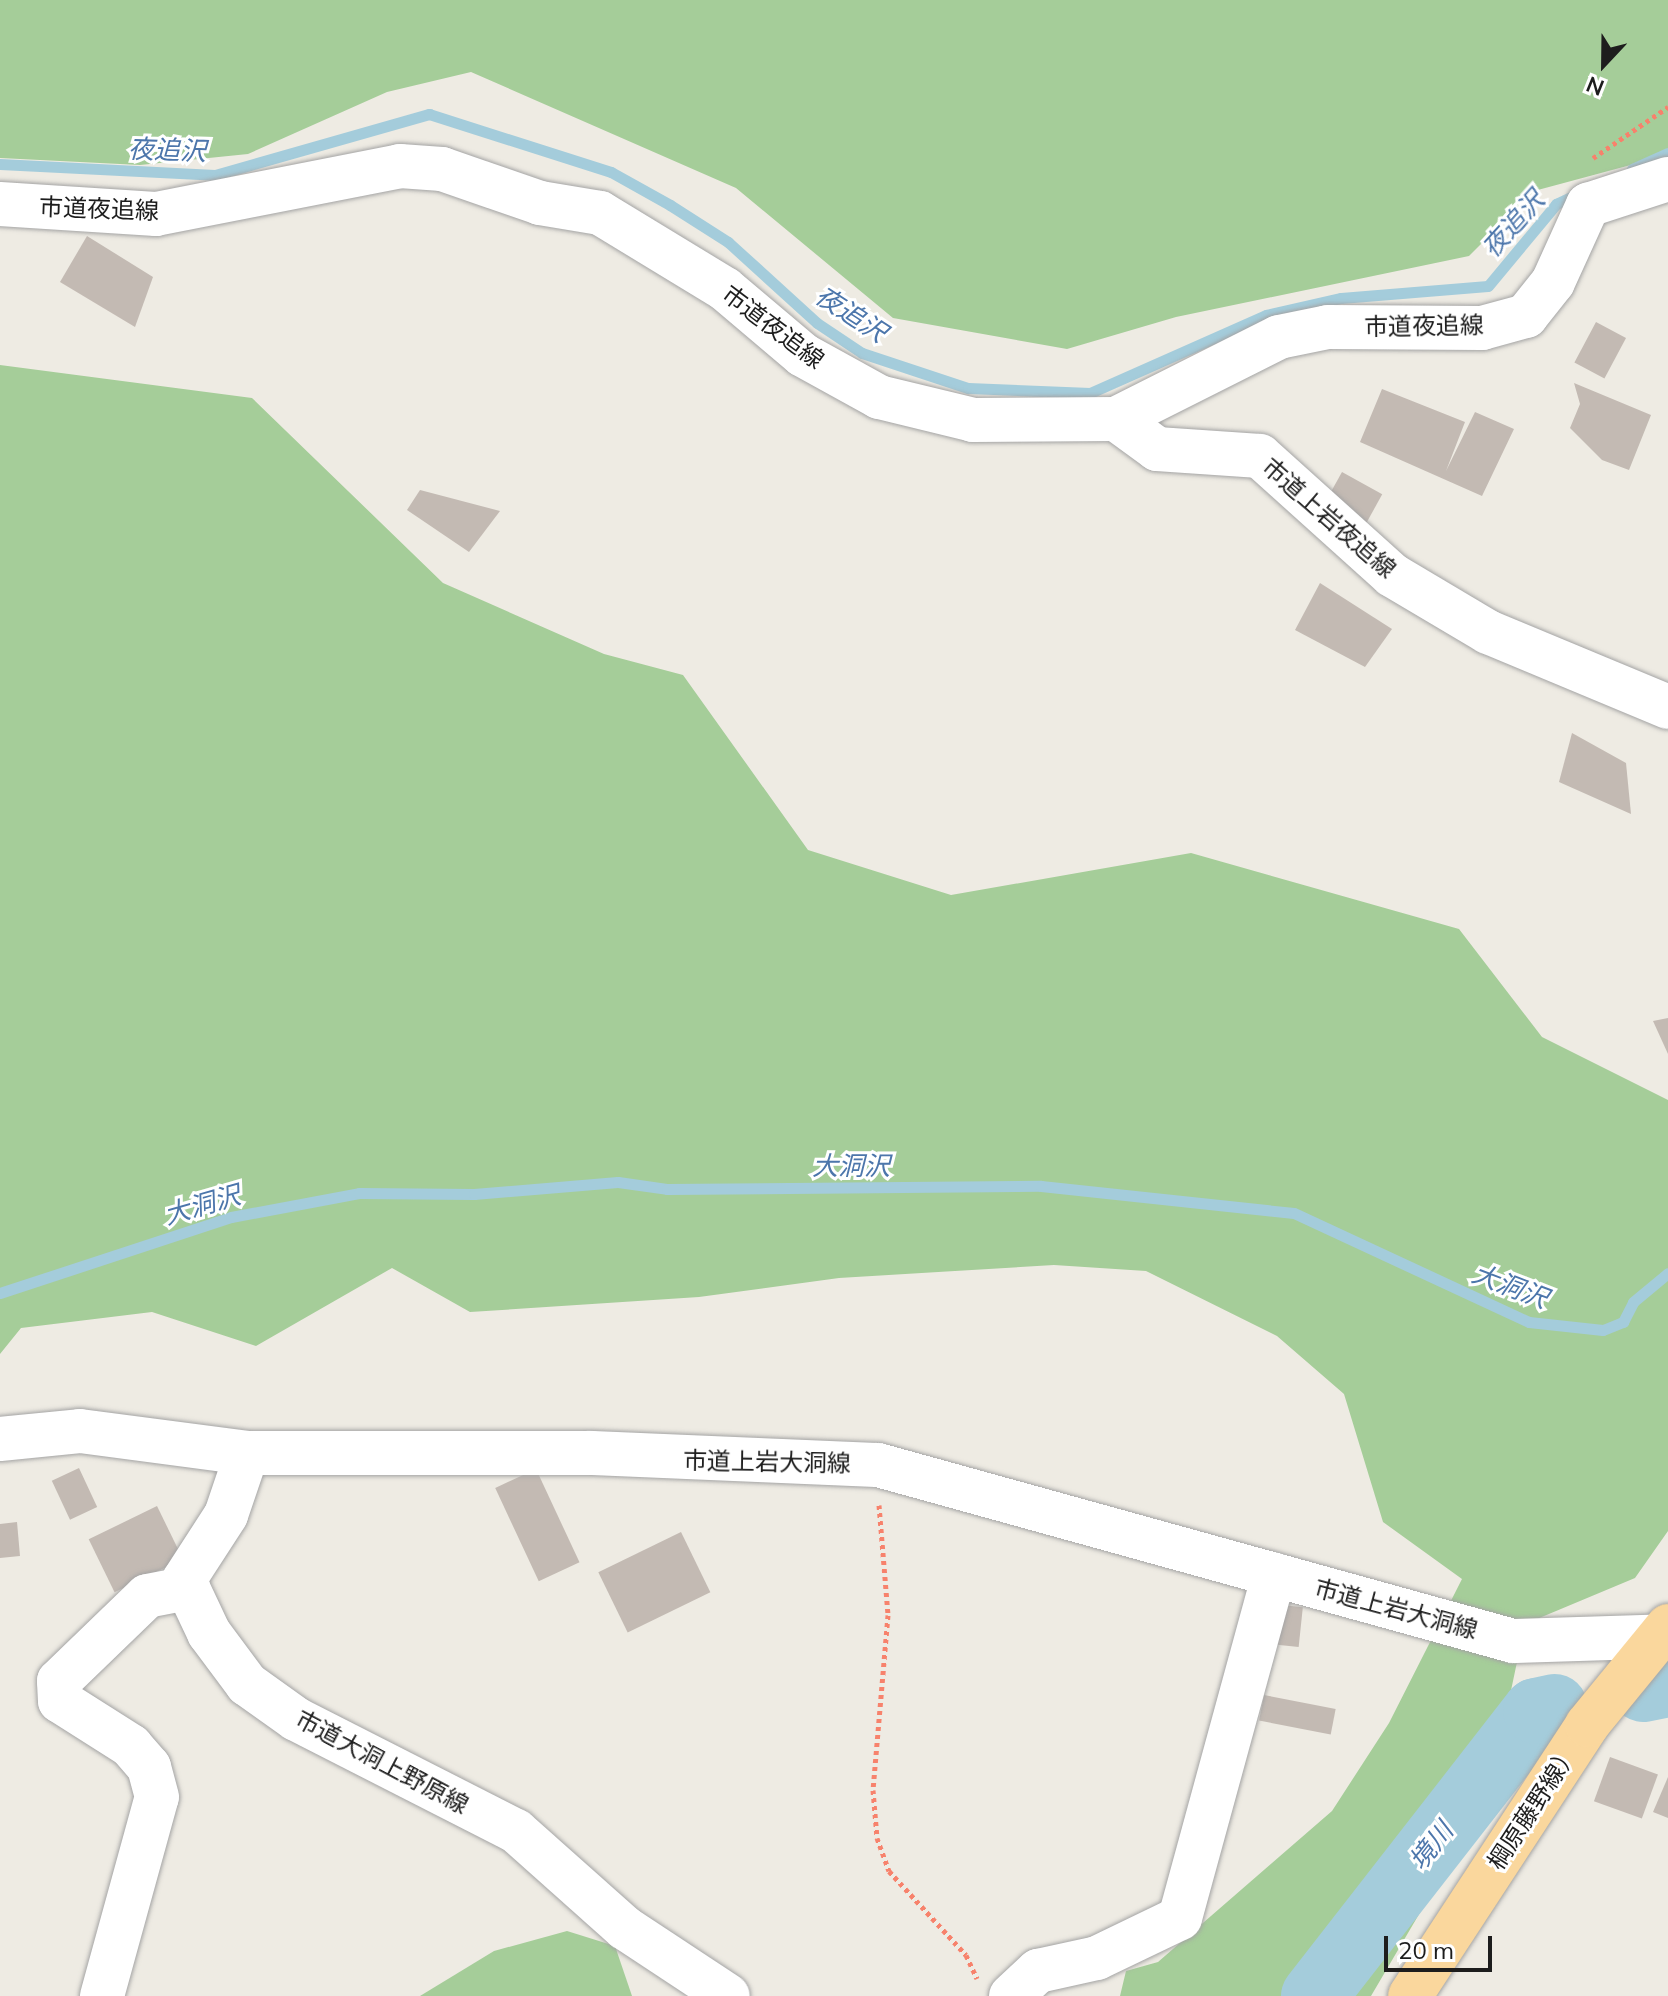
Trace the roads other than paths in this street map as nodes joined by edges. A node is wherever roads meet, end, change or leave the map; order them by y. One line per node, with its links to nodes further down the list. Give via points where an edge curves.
1 (1668, 179): 3 (street, 市道夜追線, via 1588,205 1553,282 1526,316 1482,328 1328,327 1279,337)
2 (0, 204): 3 (street, 市道夜追線, via 156,214 400,166 442,169 540,203 600,213 725,289 803,355 879,397 973,420)
3 (1116, 419): 4 (street, 市道上岩夜追線, via 1157,449 1260,456 1392,575 1488,632)
4 (1668, 707)
5 (0, 1439): 6 (street, 市道上岩大洞線, via 80,1431)
6 (247, 1453): 7 (street, 市道上岩大洞線, via 591,1453 878,1465); 8 (street, via 226,1515 184,1580)
7 (1274, 1575): 9 (street, 市道上岩大洞線, via 1513,1641); 11 (street, via 1180,1918 1097,1958 1038,1971)
8 (188, 1588): 10 (street, 市道大洞上野原線, via 209,1633 247,1684 296,1719 516,1831); 12 (street, via 147,1596 59,1681 60,1701 131,1746 149,1767 157,1797)
9 (1665, 1632): 15 (main road, 棡原藤野線）, via 1587,1725)
10 (625, 1928): 13 (street); 14 (street, 市道大洞上野原線)
11 (995, 1991)
12 (102, 1996)
13 (670, 1996)
14 (728, 1996)
15 (1410, 1996)

